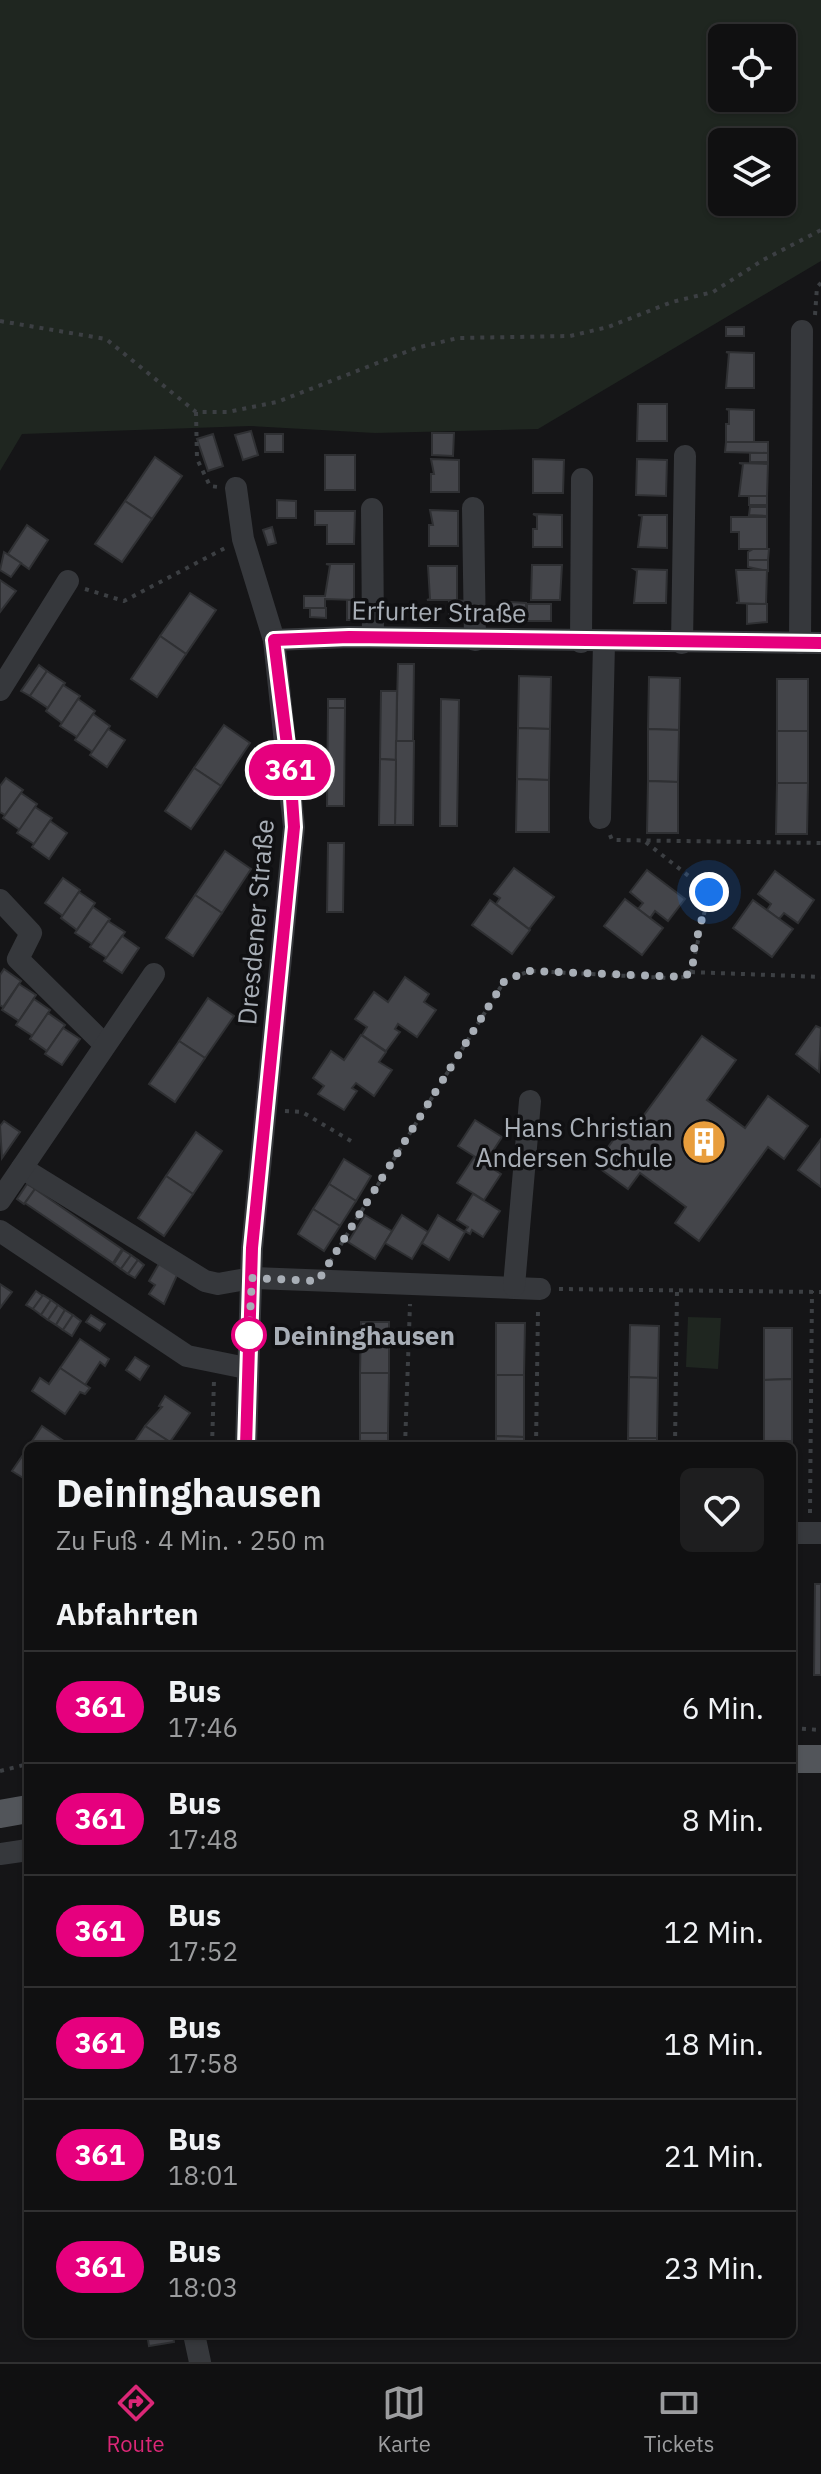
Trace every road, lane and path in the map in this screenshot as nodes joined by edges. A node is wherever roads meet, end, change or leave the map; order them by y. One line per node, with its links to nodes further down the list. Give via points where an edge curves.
1 (821, 230): 5 (path, via 713,292 608,327 570,336 458,338 416,348 277,402)
2 (821, 283): 4 (path, via 814,327)
3 (0, 321): 5 (path, via 106,339)
4 (802, 331): 19 (street, Erfurter Straße)
5 (196, 412): 8 (path, via 197,459 205,478 210,486)
6 (685, 456): 18 (street)
7 (582, 479): 16 (street)
8 (236, 488): 11 (street, Dresdener Straße)
9 (473, 508): 15 (street)
10 (372, 509): 13 (street)
11 (243, 539): 12 (path, via 124,601); 14 (street, Dresdener Straße)
12 (68, 581): 20 (street)
13 (373, 637): 14 (street, Erfurter Straße); 15 (street, Erfurter Straße)
14 (274, 640): 30 (street, Dresdener Straße, via 294,827)
15 (475, 640): 16 (street, Erfurter Straße)
16 (581, 642): 17 (street, Erfurter Straße)
17 (604, 643): 18 (street, Erfurter Straße); 21 (street)
18 (682, 643): 19 (street, Erfurter Straße)
19 (810, 643)
20 (0, 690)
21 (600, 818): 22 (path, via 612,840)
22 (643, 840): 23 (path); 25 (path, via 709,892)
23 (821, 843)
24 (0, 900): 28 (street, via 31,933 18,959)
25 (691, 972): 27 (path); 36 (path, via 668,978 530,971 505,980)
26 (154, 974): 28 (street)
27 (821, 977)
28 (105, 1045): 32 (street)
29 (530, 1101): 38 (street)
30 (267, 1109): 31 (path, via 302,1112); 35 (street, Dresdener Straße)
31 (351, 1141)
32 (22, 1168): 33 (street); 35 (street, via 205,1281)
33 (0, 1200)
34 (0, 1231): 43 (street, via 187,1356)
35 (252, 1278): 36 (street); 44 (street, Dresdener Straße)
36 (318, 1281): 37 (street)
37 (412, 1285): 38 (street); 47 (path)
38 (514, 1286): 39 (street)
39 (540, 1289): 40 (path); 48 (path)
40 (677, 1290): 41 (path); 49 (path)
41 (812, 1291): 42 (path); 50 (path)
42 (821, 1292)
43 (215, 1364): 44 (street); 45 (path)
44 (246, 1368): 46 (street, Dresdener Straße)
45 (212, 1442)
46 (246, 1442)
47 (405, 1442)
48 (536, 1442)
49 (675, 1442)
50 (808, 1533)
51 (796, 1728): 52 (path)
52 (821, 1730)
53 (796, 1759): 54 (main road)
54 (821, 1759)
55 (24, 1765): 56 (path)
56 (0, 1771)
57 (24, 1810): 58 (main road)
58 (0, 1814)
59 (24, 1851): 60 (street)
60 (0, 1854)
61 (195, 2338): 62 (street)
62 (200, 2362)

